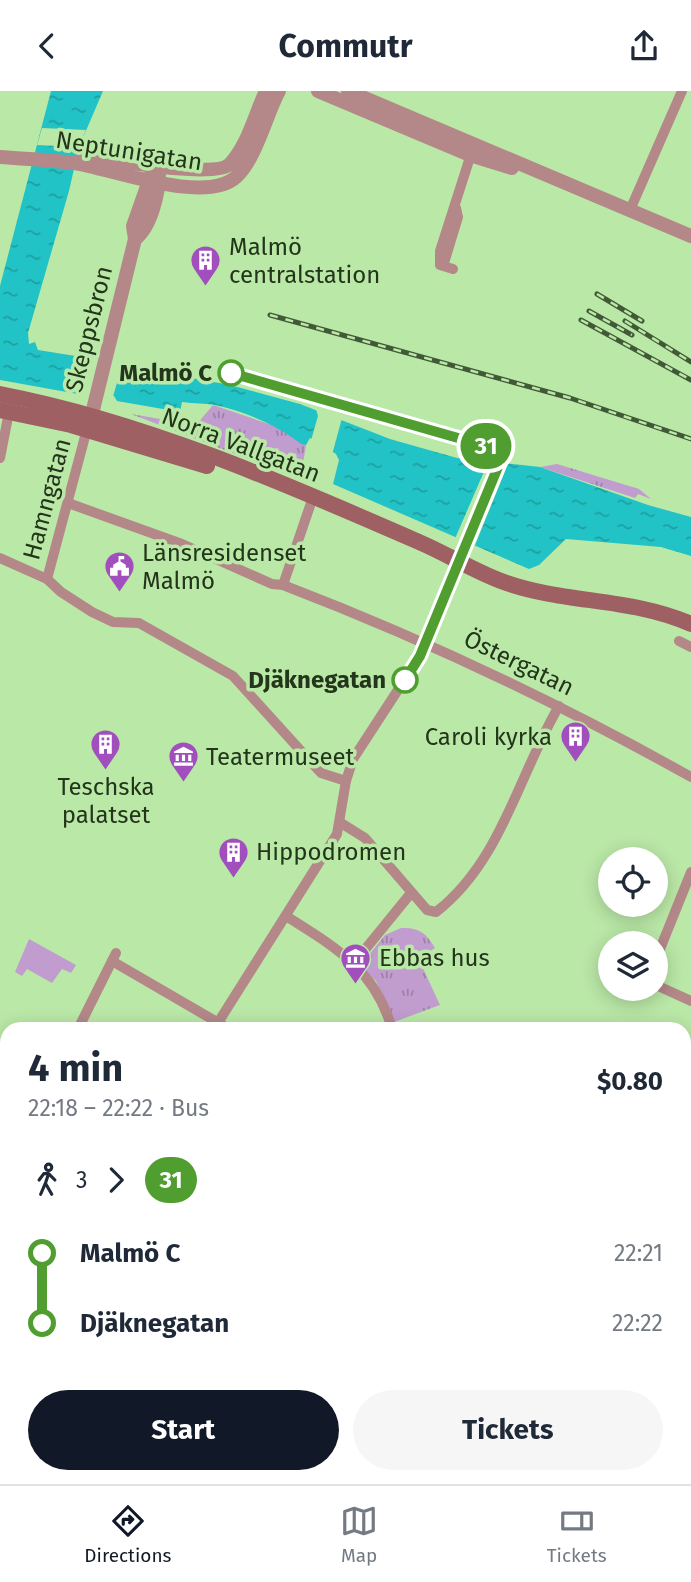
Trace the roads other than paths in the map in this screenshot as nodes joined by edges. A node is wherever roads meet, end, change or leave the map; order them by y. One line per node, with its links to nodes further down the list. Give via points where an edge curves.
1 (266, 91): 12 (street, Neptunigatan, via 227,167 200,172)
2 (279, 91): 13 (street, Neptunigatan, via 248,160 234,179 218,186)
3 (318, 91): 6 (street)
4 (348, 91): 6 (street)
5 (682, 91): 14 (street)
6 (363, 99): 7 (street)
7 (472, 150): 14 (street); 16 (street, via 456,208)
8 (0, 151): 9 (street, Neptunigatan)
9 (34, 156): 10 (street, Neptunigatan); 11 (street, Neptunigatan)
10 (0, 157)
11 (75, 160): 12 (street, Neptunigatan); 13 (street, Neptunigatan)
12 (158, 165): 13 (street, Skeppsbron)
13 (154, 181): 19 (street, Skeppsbron, via 133,226 135,239)
14 (630, 210): 15 (street)
15 (691, 236)
16 (449, 266)
17 (0, 394): 19 (main road, Norra Vallgatan)
18 (5, 411): 19 (main road, Norra Vallgatan); 20 (street)
19 (90, 422): 21 (main road, Norra Vallgatan); 22 (street, Hamngatan)
20 (0, 458)
21 (311, 502): 24 (main road, Norra Vallgatan, via 421,553); 26 (street)
22 (68, 503): 25 (street, Hamngatan); 26 (street, Östergatan)
23 (0, 558): 25 (street)
24 (457, 561): 27 (main road, Norra Vallgatan, via 544,594 628,604); 29 (street)
25 (47, 579): 33 (street, via 92,612 113,622 138,623 233,676 321,773)
26 (283, 585): 29 (street, Östergatan)
27 (691, 624)
28 (679, 641): 30 (street)
29 (425, 642): 31 (street, Östergatan); 33 (street, via 353,759)
30 (691, 647)
31 (559, 706): 32 (street, Östergatan); 36 (street, via 486,855 436,912 427,911)
32 (691, 777)
33 (346, 781): 34 (street)
34 (342, 818): 36 (street); 37 (street, via 331,845)
35 (691, 872): 38 (street)
36 (411, 893): 39 (street)
37 (286, 916): 39 (street); 44 (street)
38 (667, 931)
39 (354, 963): 45 (street, via 373,983)
40 (668, 990): 41 (street)
41 (691, 1001)
42 (82, 1022): 43 (street, via 114,957)
43 (209, 1022)
44 (218, 1022)
45 (389, 1022)

